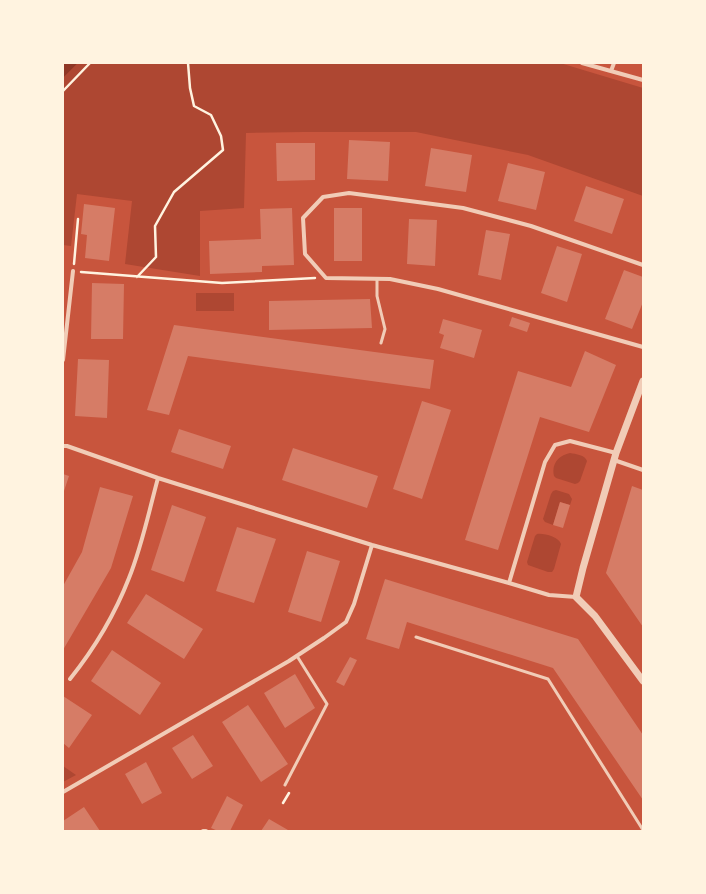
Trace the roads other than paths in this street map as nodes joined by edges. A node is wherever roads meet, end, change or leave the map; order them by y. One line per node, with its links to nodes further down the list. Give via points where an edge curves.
1 (582, 63): 3 (street)
2 (614, 63): 3 (street)
3 (611, 71): 4 (street)
4 (643, 80)
5 (643, 266): 7 (street, via 531,226 463,208 349,193 323,197 303,218 305,254 326,278)
6 (73, 271): 10 (street)
7 (377, 279): 8 (lane, via 377,296 385,329); 9 (street, via 390,279 438,289)
8 (381, 343)
9 (643, 347)
10 (63, 360)
11 (643, 381): 13 (street)
12 (63, 446): 15 (street)
13 (615, 456): 14 (street); 17 (street, via 570,440 555,445 545,462); 18 (street)
14 (643, 470)
15 (158, 478): 16 (street); 21 (street, via 129,579 90,654)
16 (372, 546): 17 (street); 20 (street, via 346,622)
17 (509, 583): 18 (street, via 549,595)
18 (576, 597): 22 (street, via 595,616)
19 (416, 637): 25 (lane, via 548,679)
20 (297, 656): 23 (lane, via 327,704); 24 (street)
21 (70, 679)
22 (643, 681)
23 (285, 785)
24 (63, 792)
25 (643, 830)

